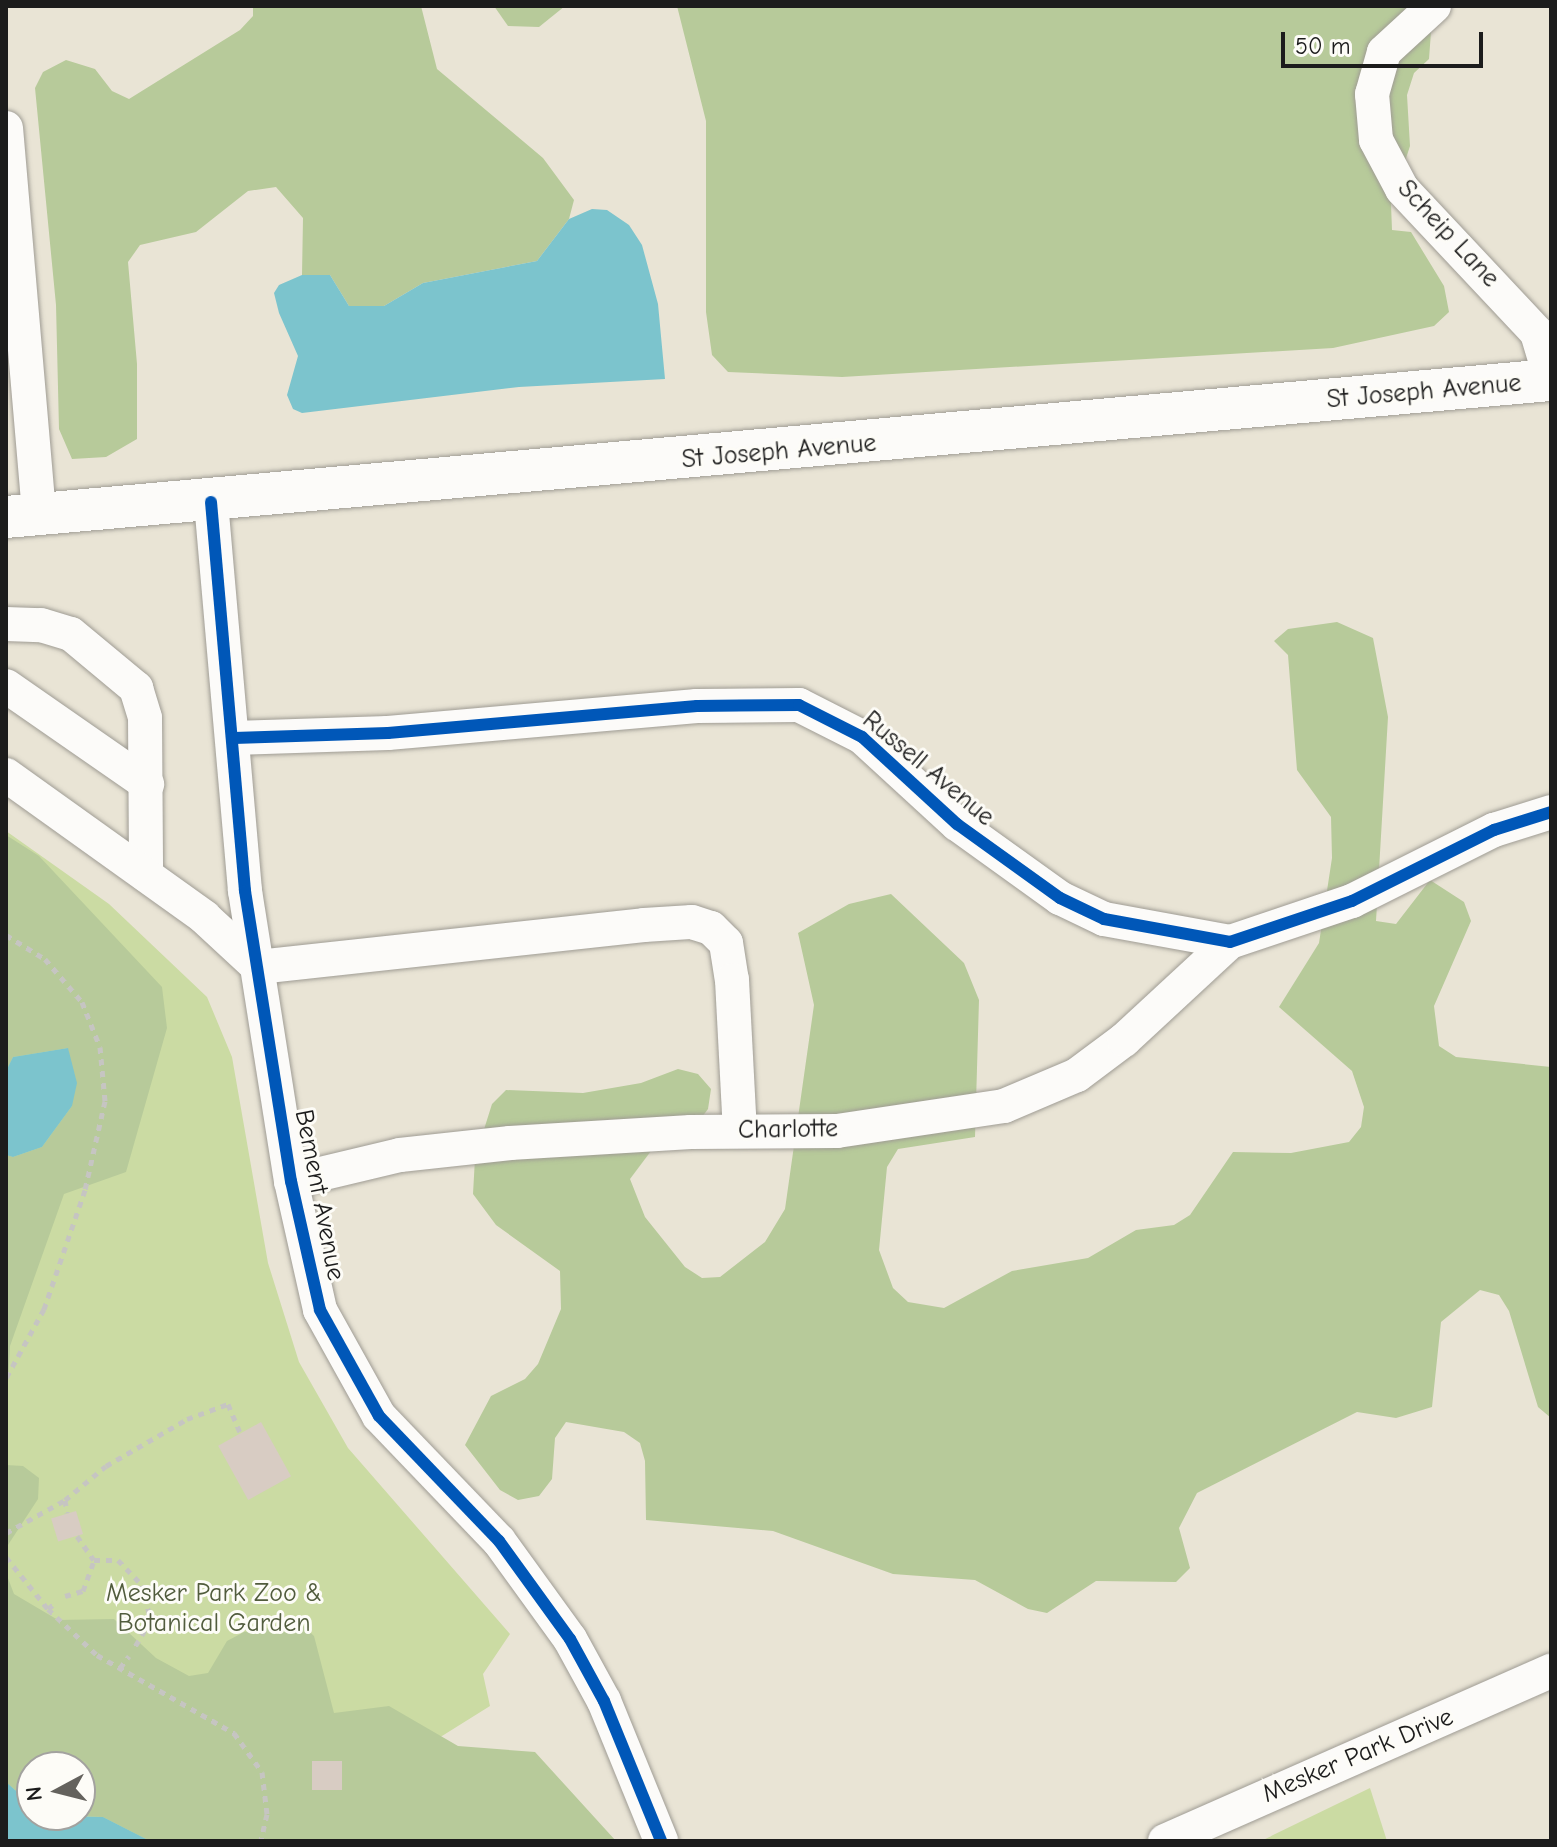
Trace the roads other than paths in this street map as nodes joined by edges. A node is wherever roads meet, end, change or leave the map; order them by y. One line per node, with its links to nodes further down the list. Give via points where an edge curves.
1 (1434, 6): 3 (street, Scheip Lane, via 1384,52 1372,94 1376,140 1402,189 1537,333)
2 (6, 128): 5 (street)
3 (1551, 380): 4 (main road, St Joseph Avenue)
4 (211, 502): 5 (main road, St Joseph Avenue); 8 (street, Bement Avenue)
5 (22, 516)
6 (6, 624): 10 (street, via 41,625 71,634 136,688 145,718)
7 (6, 686): 10 (street)
8 (234, 738): 13 (street, Russell Avenue, via 388,733 697,706 799,705 862,737 957,824 1060,898 1104,919); 14 (street, Bement Avenue, via 245,891)
9 (6, 775): 12 (street)
10 (147, 784): 12 (street)
11 (1551, 812): 13 (street, Russell Avenue, via 1494,830 1352,901)
12 (146, 875): 14 (street, via 204,917)
13 (1230, 942): 15 (street, Charlotte, via 1124,1040 1043,1092 1004,1106 886,1126)
14 (258, 967): 15 (street, via 644,925 692,922 711,928 726,943 732,980); 16 (street, Bement Avenue)
15 (740, 1131): 16 (street, Charlotte, via 479,1146 390,1157)
16 (291, 1181): 18 (street, Bement Avenue, via 308,1274 336,1347 379,1416 499,1541 570,1639 604,1701)
17 (1551, 1671): 19 (street, Mesker Park Drive)
18 (661, 1841)
19 (1165, 1841)

